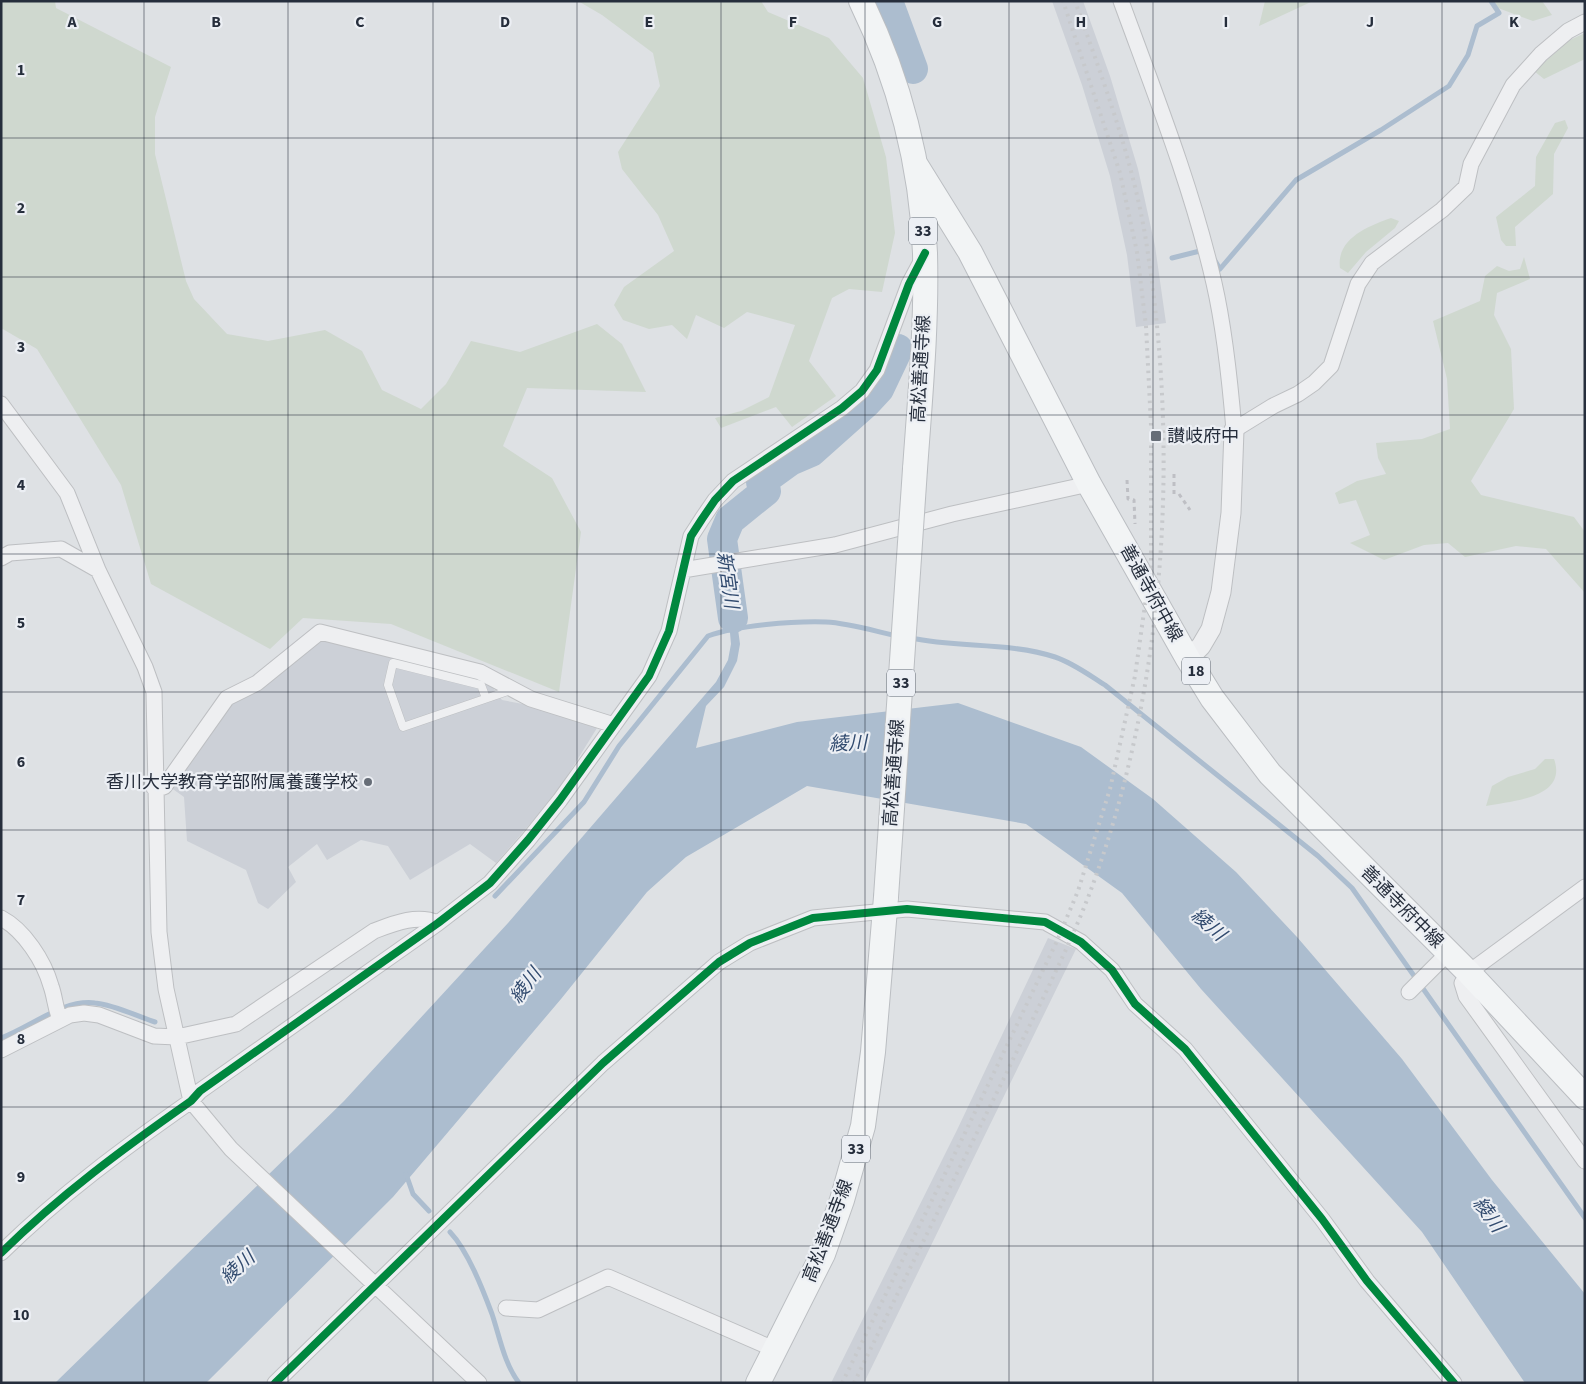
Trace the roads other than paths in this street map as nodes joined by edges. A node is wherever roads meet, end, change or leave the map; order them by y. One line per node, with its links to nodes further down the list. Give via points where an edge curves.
1 (861, 1): 4 (main road, 高松善通寺線 / 33, via 899,98)
2 (1121, 1): 8 (street, via 1186,187 1214,283)
3 (1585, 22): 8 (street, via 1568,31 1541,54 1513,85 1472,164 1466,187 1442,210 1372,263 1358,284 1331,366 1298,394)
4 (916, 165): 5 (main road, 善通寺府中線 / 18); 6 (main road, 高松善通寺線 / 33)
5 (963, 240): 6 (main road, via 957,236 948,237); 9 (main road, 善通寺府中線 / 18)
6 (925, 253): 12 (street, via 877,370 862,391 733,481 715,500 691,536); 19 (main road, 高松善通寺線 / 33, bridge, via 921,374)
7 (1, 404): 11 (street, via 67,493)
8 (1234, 430): 13 (street, via 1231,513 1221,592 1211,629)
9 (1090, 484): 12 (street, via 952,514 835,545); 13 (main road, 善通寺府中線 / 18)
10 (1, 558): 11 (street, via 10,553 61,550)
11 (98, 570): 17 (street, via 154,692)
12 (683, 570): 16 (street, via 669,631 649,676)
13 (1188, 659): 22 (main road, 善通寺府中線 / 18, via 1212,698 1270,774)
14 (512, 689): 15 (lane); 16 (street, via 531,699); 17 (street, via 480,672 320,632 257,683 227,698 164,787)
15 (486, 698): 15 (lane, via 481,685 393,663 388,685 403,726)
16 (614, 725): 21 (street, via 560,800 496,876)
17 (154, 788): 26 (street, via 159,932)
18 (1585, 887): 23 (street)
19 (885, 904): 32 (street, via 813,918 750,943 719,962 603,1063); 34 (main road, 高松善通寺線 / 33, via 873,1052 863,1126 823,1254); 38 (street, via 907,909 1045,922 1081,942 1112,970 1135,1004 1185,1049 1322,1219 1367,1281)
20 (1, 918): 25 (street, via 38,957)
21 (438, 923): 26 (street, via 425,918 374,931 236,1024); 29 (street, via 200,1091)
22 (1448, 953): 23 (main road, 善通寺府中線 / 18); 24 (street)
23 (1469, 973): 28 (main road, 善通寺府中線 / 18); 30 (street, via 1462,983 1466,996)
24 (1412, 988)
25 (58, 1013): 26 (street, via 99,1015 154,1036); 27 (street)
26 (176, 1037): 29 (street)
27 (1, 1050)
28 (1585, 1097)
29 (191, 1101): 31 (street, via 67,1191); 32 (street, via 231,1149)
30 (1585, 1161)
31 (2, 1251)
32 (375, 1283): 35 (street); 36 (street)
33 (506, 1308): 34 (street, via 538,1310 608,1277)
34 (776, 1350): 37 (main road, 高松善通寺線 / 33)
35 (275, 1383)
36 (479, 1383)
37 (758, 1383)
38 (1454, 1383)

